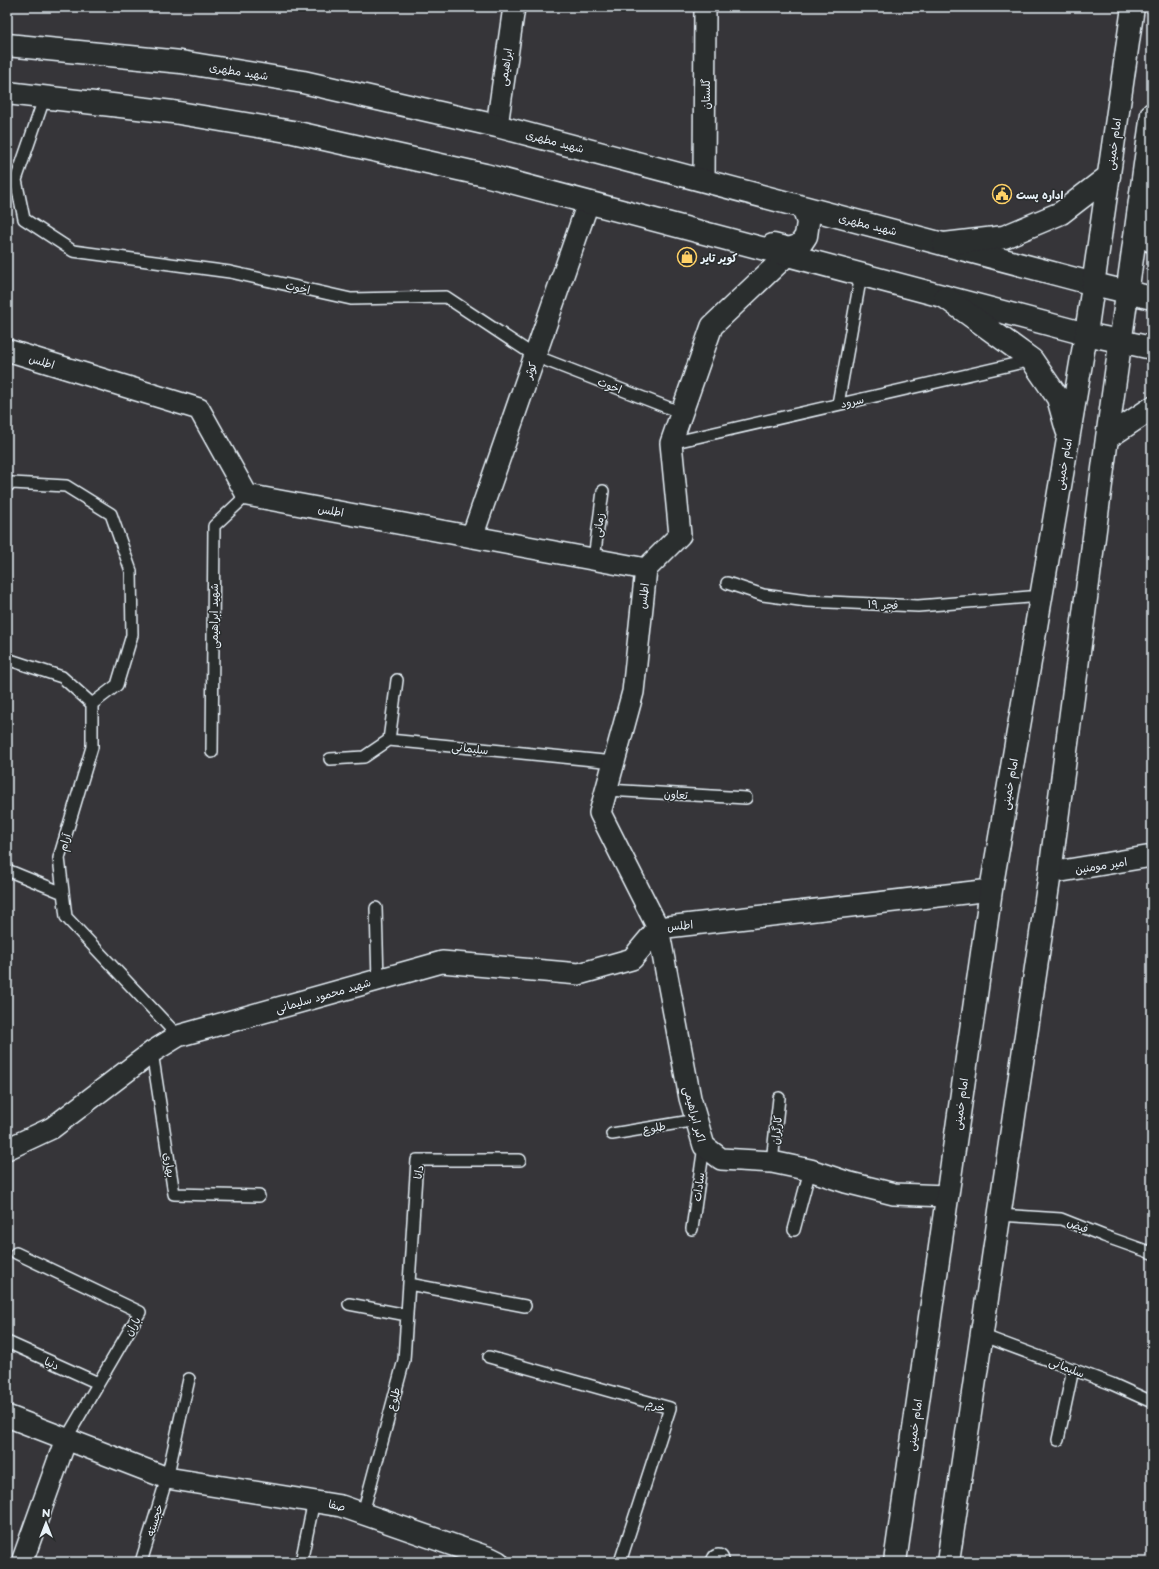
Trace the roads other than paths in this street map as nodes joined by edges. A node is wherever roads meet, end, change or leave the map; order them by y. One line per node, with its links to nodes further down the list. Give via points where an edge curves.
1 (514, 7): 8 (street, ابراهیمی)
2 (705, 7): 11 (street, گلستان)
3 (1133, 7): 10 (main road, امام خمینی)
4 (7, 45): 8 (main road, شهید مطهری, via 181,62 303,82)
5 (7, 93): 6 (main road)
6 (44, 98): 13 (main road, via 173,112 293,132 486,175); 28 (lane, اخوت, via 16,180 24,219 73,251 230,272 351,298 446,297)
7 (1152, 114): 9 (main road)
8 (497, 126): 11 (main road, شهید مطهری)
9 (1148, 164): 12 (main road)
10 (1109, 176): 17 (main road, via 1061,214 1004,236); 20 (main road, امام خمینی)
11 (704, 180): 14 (main road, شهید مطهری)
12 (1141, 192): 16 (main road); 21 (main road)
13 (588, 203): 15 (main road); 28 (street, کوثر)
14 (803, 208): 15 (main road, via 808,222 806,236 800,245 789,249); 17 (main road, شهید مطهری)
15 (666, 223): 18 (main road)
16 (1152, 241)
17 (944, 244): 20 (main road, شهید مطهری)
18 (787, 255): 19 (main road); 32 (street, via 712,326)
19 (861, 275): 22 (main road); 30 (lane)
20 (1094, 284): 21 (main road, شهید مطهری); 24 (main road, امام خمینی)
21 (1127, 293): 23 (main road, شهید مطهری); 25 (main road)
22 (945, 297): 24 (main road); 29 (main road)
23 (1152, 298)
24 (1086, 334): 25 (main road); 33 (main road, امام خمینی)
25 (1120, 342): 26 (main road); 34 (main road)
26 (1152, 348)
27 (7, 353): 38 (street, اطلس, via 199,409)
28 (535, 356): 32 (lane, اخوت); 39 (street, کوثر)
29 (1032, 360): 30 (lane, سرود); 33 (main road, via 1058,398)
30 (838, 404): 35 (lane, سرود)
31 (1152, 408): 34 (main road)
32 (682, 414): 35 (street)
33 (1068, 435): 43 (main road, امام خمینی)
34 (1107, 438): 55 (main road)
35 (671, 443): 41 (street, via 680,535)
36 (7, 486): 46 (lane, via 12,483 66,486 110,514 131,571 132,635 117,685)
37 (603, 491): 40 (lane, زمانی)
38 (247, 495): 39 (street, اطلس); 48 (lane, شهید ابراهیمی, via 214,526)
39 (472, 537): 40 (street, اطلس)
40 (594, 559): 41 (street, اطلس)
41 (646, 569): 50 (street, اطلس, via 633,692)
42 (727, 583): 43 (lane, فجر ۱۹, via 763,595 807,601 918,606)
43 (1041, 596): 56 (main road, امام خمینی)
44 (7, 659): 46 (lane, via 62,677)
45 (397, 680): 47 (lane)
46 (92, 704): 57 (lane, آرام, via 92,747 59,858)
47 (389, 740): 49 (lane, via 364,757); 50 (lane, سلیمانی)
48 (212, 752)
49 (330, 759)
50 (614, 762): 51 (street, اطلس)
51 (606, 790): 52 (lane, تعاون); 59 (street, اطلس, via 600,813)
52 (746, 798)
53 (1152, 856): 55 (street, امیر مومنین)
54 (7, 870): 57 (lane)
55 (1050, 873): 73 (main road)
56 (991, 890): 59 (street, اطلس); 72 (main road, امام خمینی)
57 (63, 893): 61 (lane, آرام, via 66,917)
58 (376, 908): 60 (lane)
59 (658, 928): 60 (street, شهید محمود سلیمانی, via 632,959 579,974 442,962); 64 (street, اکبر ابراهیمی)
60 (378, 980): 61 (street, شهید محمود سلیمانی)
61 (178, 1036): 62 (street, شهید محمود سلیمانی)
62 (152, 1052): 67 (street, شهید محمود سلیمانی, via 52,1128); 71 (lane, بهاری, via 174,1194)
63 (779, 1098): 69 (lane, کارگران)
64 (696, 1120): 65 (lane, طلوع); 66 (street, اکبر ابراهیمی)
65 (612, 1134)
66 (704, 1146): 69 (street, اکبر ابراهیمی, via 721,1159); 74 (lane, سادات)
67 (7, 1149)
68 (520, 1160): 78 (lane, دانا, via 417,1160)
69 (772, 1162): 70 (street, اکبر ابراهیمی)
70 (810, 1170): 72 (street, اکبر ابراهیمی, via 894,1194); 75 (lane)
71 (259, 1196)
72 (947, 1196): 100 (main road, امام خمینی)
73 (1000, 1214): 77 (lane, فیض, via 1061,1219); 82 (main road)
74 (692, 1229)
75 (794, 1230)
76 (16, 1253): 87 (lane, باران, via 140,1312)
77 (1152, 1253)
78 (409, 1284): 80 (lane); 81 (lane, طلوع)
79 (349, 1304): 81 (lane)
80 (525, 1306)
81 (407, 1314): 94 (lane, طلوع, via 404,1360)
82 (982, 1335): 85 (lane, سلیمانی); 101 (main road)
83 (7, 1342): 87 (lane, دنیا)
84 (489, 1357): 99 (lane, خرم, via 670,1408)
85 (1073, 1369): 88 (lane, سلیمانی); 91 (lane)
86 (189, 1379): 92 (lane)
87 (98, 1383): 90 (lane, باران)
88 (1152, 1402)
89 (7, 1416): 90 (street, صفا)
90 (66, 1440): 92 (street, صفا); 95 (street)
91 (1058, 1440)
92 (167, 1478): 93 (street, صفا); 96 (lane, خجسته)
93 (314, 1501): 94 (street, صفا); 97 (lane)
94 (363, 1513): 98 (street, صفا)
95 (22, 1562)
96 (141, 1562)
97 (301, 1562)
98 (498, 1562)
99 (620, 1562)
100 (895, 1562)
101 (948, 1562)

